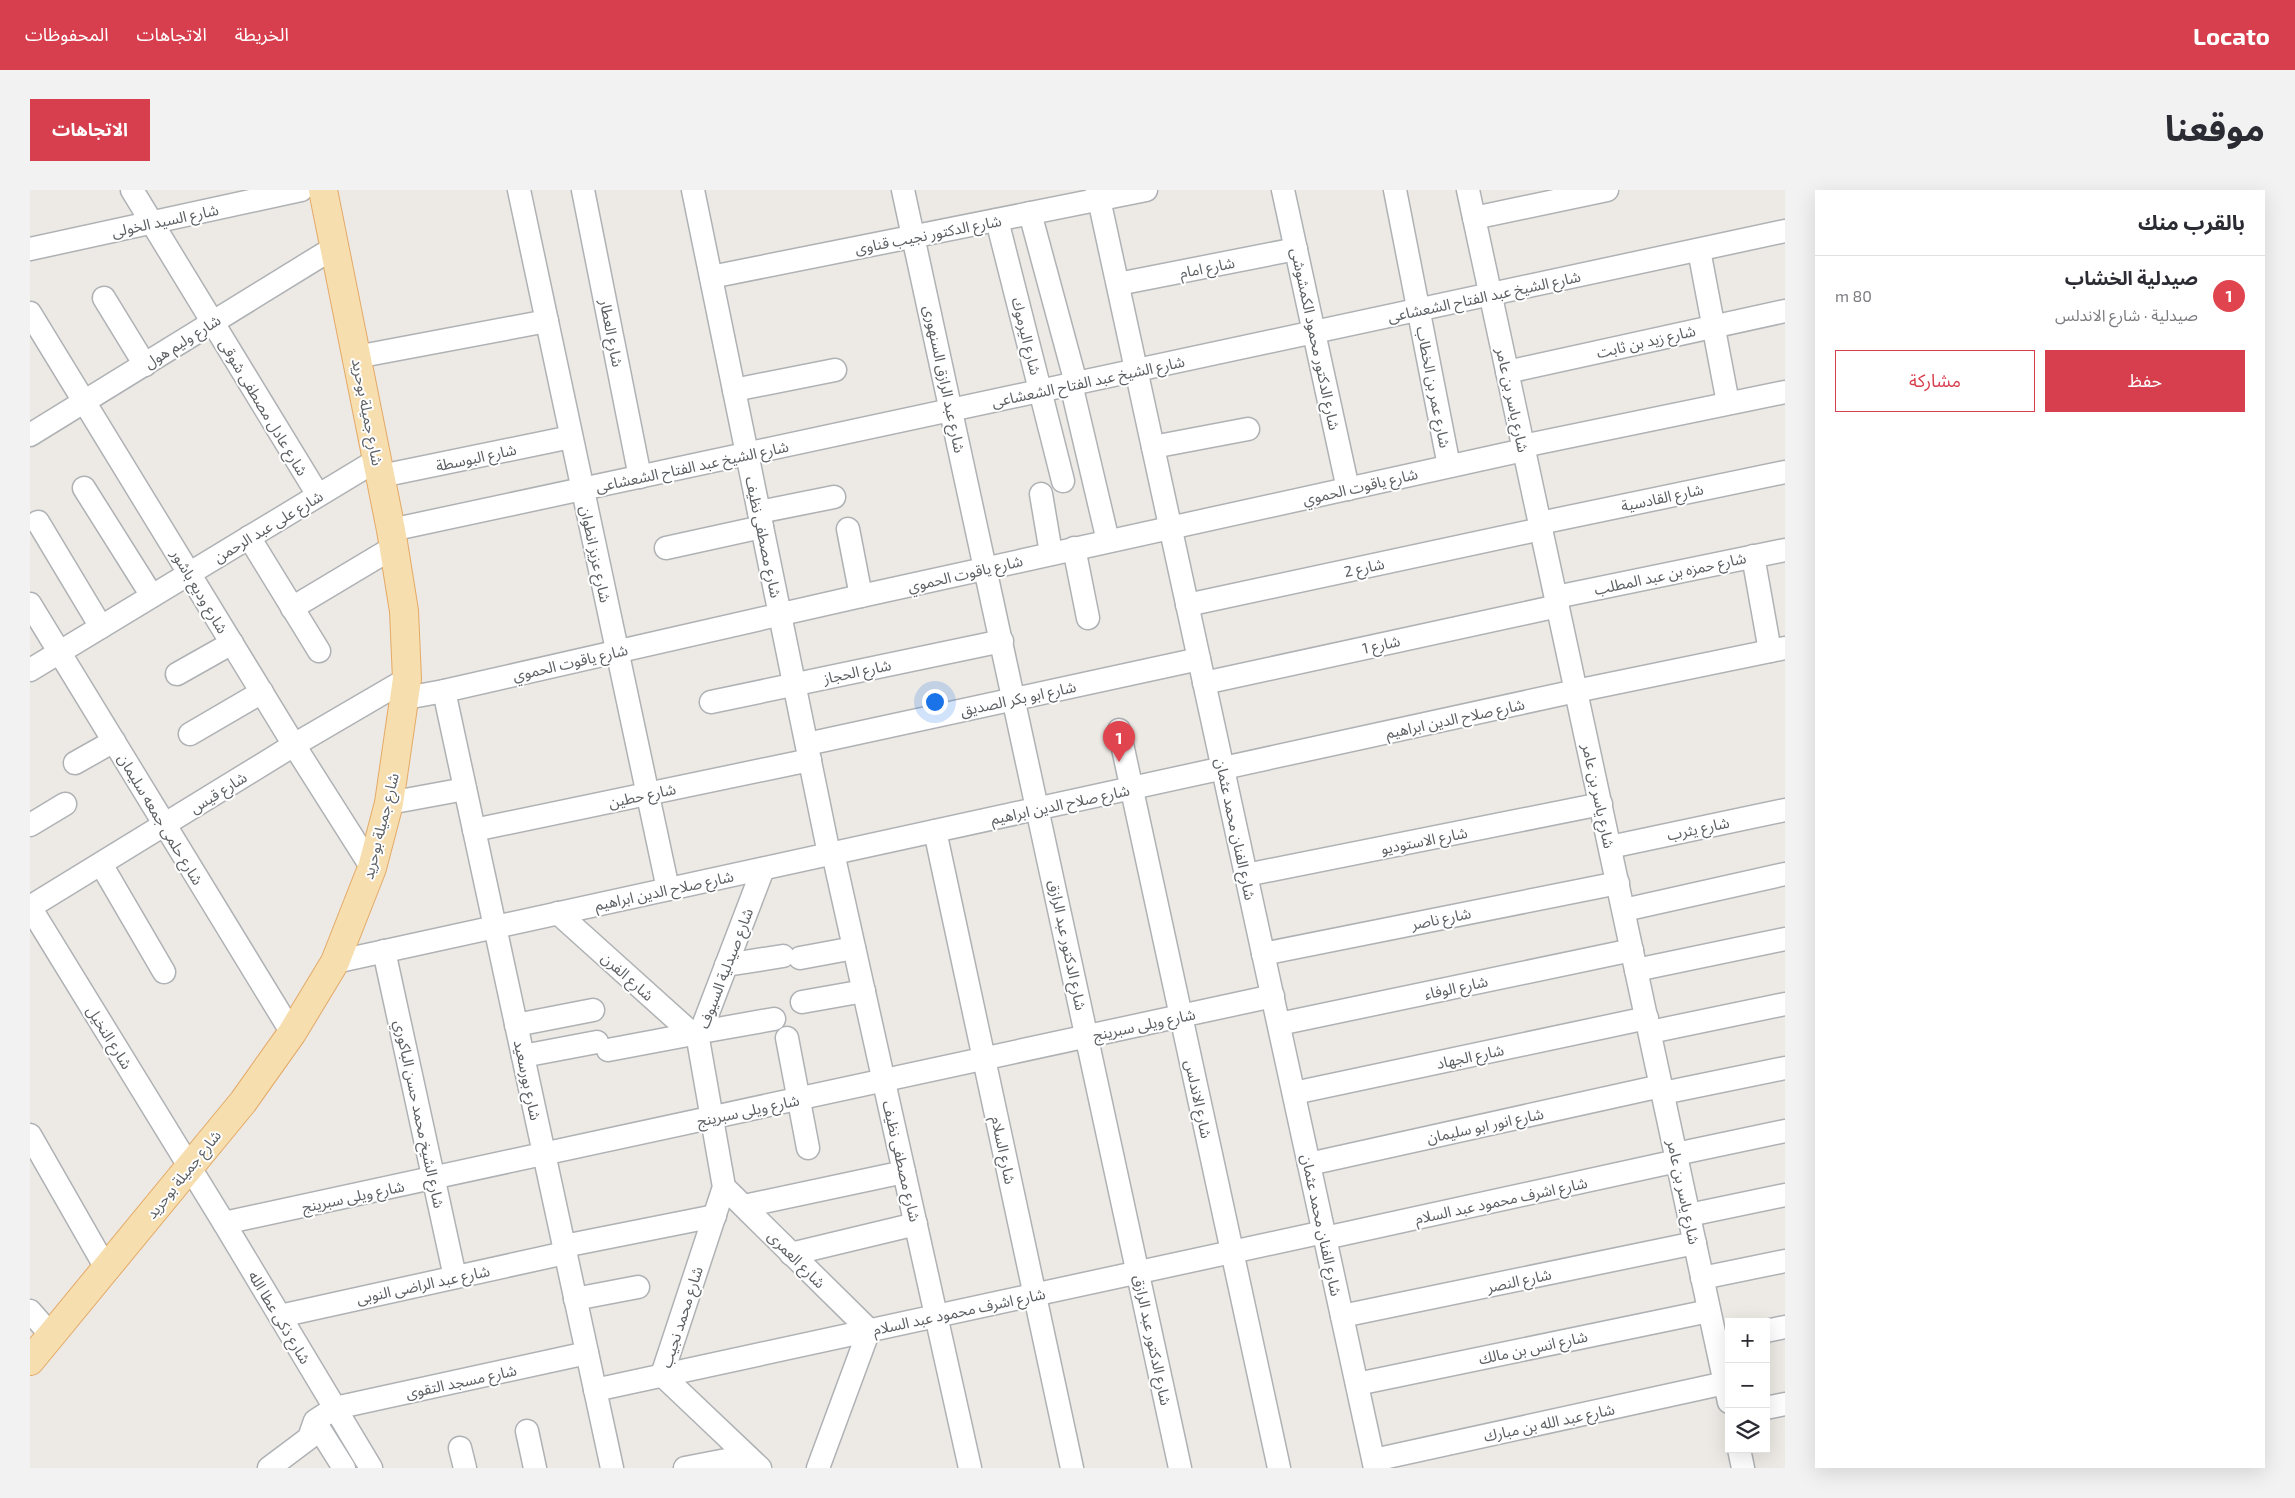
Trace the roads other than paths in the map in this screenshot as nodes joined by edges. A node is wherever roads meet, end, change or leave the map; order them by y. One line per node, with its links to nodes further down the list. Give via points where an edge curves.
1 (132, 190): 17 (street, شارع عادل مصطفى شوقى)
2 (301, 190): 17 (street, شارع السيد الخولى)
3 (323, 190): 20 (main road, شارع جميلة بوحريد)
4 (519, 190): 31 (street, شارع عزيز انطوان)
5 (583, 190): 56 (street, شارع العطار)
6 (693, 190): 24 (street, شارع مصطفى نظيف)
7 (903, 190): 19 (street, شارع عبد الرازق السنهورى)
8 (1146, 190): 13 (street, شارع الدكتور نجيب قناوى)
9 (1283, 190): 22 (street, شارع الدكتور محمود الكمشوشى)
10 (1395, 190): 28 (street, شارع عمر بن الخطاب)
11 (1468, 190): 15 (street, شارع ياسر بن عامر)
12 (1606, 190): 15 (street)
13 (1106, 194): 14 (street, شارع الدكتور نجيب قناوى); 25 (street, شارع الفنان محمد عثمان)
14 (1030, 213): 16 (street, شارع الدكتور نجيب قناوى); 40 (street)
15 (1474, 218): 26 (street, شارع ياسر بن عامر)
16 (997, 220): 19 (street, شارع الدكتور نجيب قناوى); 42 (street, شارع اليرموك)
17 (152, 223): 21 (street, شارع السيد الخولى); 32 (street, شارع عادل مصطفى شوقى)
18 (1785, 231): 23 (street, شارع الشيخ عبد الفتاح الشعشاعى)
19 (914, 237): 24 (street, شارع الدكتور نجيب قناوى); 46 (street, شارع عبد الرازق السنهورى)
20 (334, 247): 32 (street, شارع وليم هول); 35 (main road, شارع جميلة بوحريد)
21 (30, 249)
22 (1296, 249): 25 (street, شارع امام); 34 (street, شارع الدكتور محمود الكمشوشى)
23 (1699, 250): 26 (street, شارع الشيخ عبد الفتاح الشعشاعى); 33 (street)
24 (711, 277): 41 (street, شارع مصطفى نظيف)
25 (1118, 284): 38 (street, شارع الفنان محمد عثمان)
26 (1491, 294): 28 (street, شارع الشيخ عبد الفتاح الشعشاعى); 39 (street, شارع ياسر بن عامر)
27 (104, 298): 36 (street)
28 (1418, 310): 34 (street, شارع الشيخ عبد الفتاح الشعشاعى); 53 (street, شارع عمر بن الخطاب)
29 (1785, 310): 33 (street, شارع زيد بن ثابت)
30 (30, 314): 44 (street, شارع وديع باشور)
31 (547, 321): 35 (street); 49 (street, شارع عزيز انطوان)
32 (212, 322): 36 (street, شارع وليم هول); 62 (street, شارع عادل مصطفى شوقى)
33 (1714, 326): 39 (street, شارع زيد بن ثابت); 45 (street)
34 (1314, 332): 38 (street, شارع الشيخ عبد الفتاح الشعشاعى); 60 (street, شارع الدكتور محمود الكمشوشى)
35 (356, 357): 54 (main road, شارع جميلة بوحريد)
36 (145, 364): 44 (street, شارع وليم هول)
37 (835, 370): 41 (street)
38 (1136, 370): 40 (street, شارع الشيخ عبد الفتاح الشعشاعى); 50 (street, شارع الفنان محمد عثمان)
39 (1507, 372): 51 (street, شارع ياسر بن عامر)
40 (1074, 384): 42 (street, شارع الشيخ عبد الفتاح الشعشاعى); 71 (street)
41 (734, 390): 52 (street, شارع مصطفى نظيف)
42 (1040, 391): 46 (street, شارع الشيخ عبد الفتاح الشعشاعى); 57 (street, شارع اليرموك)
43 (1785, 392): 45 (street, شارع ياقوت الحموي)
44 (85, 402): 48 (street, شارع وليم هول); 78 (street, شارع وديع باشور)
45 (1728, 403): 51 (street, شارع ياقوت الحموي)
46 (952, 410): 52 (street, شارع الشيخ عبد الفتاح الشعشاعى); 77 (street, شارع عبد الرازق السنهورى)
47 (1248, 429): 50 (street)
48 (30, 435)
49 (571, 437): 54 (street, شارع البوسطة); 59 (street, شارع عزيز انطوان)
50 (1153, 447): 67 (street, شارع الفنان محمد عثمان)
51 (1524, 448): 53 (street, شارع ياقوت الحموي); 66 (street, شارع ياسر بن عامر)
52 (747, 454): 56 (street, شارع الشيخ عبد الفتاح الشعشاعى); 64 (street, شارع مصطفى نظيف)
53 (1450, 466): 60 (street, شارع ياقوت الحموي)
54 (379, 468): 62 (street, شارع على عبد الرحمن); 70 (main road, شارع جميلة بوحريد)
55 (1785, 472): 66 (street, شارع القادسية)
56 (640, 476): 59 (street, شارع الشيخ عبد الفتاح الشعشاعى)
57 (1063, 481)
58 (84, 488): 79 (street)
59 (583, 489): 70 (street, شارع الشيخ عبد الفتاح الشعشاعى); 92 (street, شارع عزيز انطوان)
60 (1348, 489): 67 (street, شارع ياقوت الحموي)
61 (1040, 494): 75 (street)
62 (318, 495): 69 (street, شارع على عبد الرحمن)
63 (834, 498): 64 (street)
64 (761, 519): 72 (street); 85 (street, شارع مصطفى نظيف)
65 (38, 522): 87 (street)
66 (1540, 526): 81 (street, شارع ياسر بن عامر); 83 (street, شارع 2)
67 (1170, 528): 71 (street, شارع ياقوت الحموي); 83 (street, شارع الفنان محمد عثمان)
68 (848, 529): 80 (street)
69 (249, 537): 78 (street, شارع على عبد الرحمن); 84 (street)
70 (392, 538): 84 (street, شارع الشيخ عبد الفتاح الشعشاعى); 99 (main road, شارع جميلة بوحريد, via 404,611)
71 (1108, 541): 73 (street, شارع ياقوت الحموي)
72 (666, 548)
73 (1074, 548): 75 (street, شارع ياقوت الحموي); 86 (street)
74 (1785, 550): 76 (street, شارع حمزه بن عبد المطلب)
75 (1051, 553): 77 (street, شارع ياقوت الحموي)
76 (1752, 556): 81 (street, شارع حمزه بن عبد المطلب); 90 (street)
77 (986, 568): 80 (street, شارع ياقوت الحموي); 88 (street, شارع الدكتور عبد الرازق)
78 (189, 573): 79 (street, شارع على عبد الرحمن); 89 (street, شارع وديع باشور)
79 (152, 596): 87 (street, شارع على عبد الرحمن)
80 (861, 596): 85 (street, شارع ياقوت الحموي)
81 (1557, 601): 97 (street, شارع 1); 101 (street, شارع ياسر بن عامر)
82 (30, 604): 93 (street, شارع حلمى جمعه سليمان)
83 (1187, 604): 94 (street, شارع الفنان محمد عثمان)
84 (292, 608): 91 (street)
85 (780, 614): 92 (street, شارع ياقوت الحموي); 98 (street, شارع مصطفى نظيف)
86 (1088, 618)
87 (101, 627): 93 (street, شارع على عبد الرحمن)
88 (1002, 641): 98 (street, شارع الحجاز); 103 (street, شارع الدكتور عبد الرازق)
89 (232, 643): 96 (street); 102 (street, شارع وديع باشور)
90 (1777, 649): 101 (street, شارع صلاح الدين ابراهيم)
91 (319, 650)
92 (617, 651): 100 (street, شارع ياقوت الحموي); 114 (street, شارع عزيز انطوان)
93 (60, 652): 95 (street, شارع على عبد الرحمن); 107 (street, شارع حلمى جمعه سليمان)
94 (1199, 659): 97 (street, شارع الفنان محمد عثمان); 103 (street, شارع ابو بكر الصديق)
95 (30, 670)
96 (176, 674)
97 (1204, 683): 111 (street, شارع الفنان محمد عثمان)
98 (795, 685): 104 (street, شارع الحجاز); 109 (street, شارع مصطفى نظيف)
99 (407, 688): 100 (street, شارع ياقوت الحموي); 108 (street, شارع قيس); 115 (main road, شارع جميلة بوحريد)
100 (444, 691): 113 (street, شارع بورسعيد)
101 (1576, 691): 111 (street, شارع صلاح الدين ابراهيم); 117 (street, شارع ياسر بن عامر)
102 (262, 692): 106 (street); 108 (street, شارع وديع باشور)
103 (1014, 699): 109 (street, شارع ابو بكر الصديق); 118 (street, شارع الدكتور عبد الرازق)
104 (711, 702)
105 (1119, 730): 112 (street, شارع الاندلس)
106 (190, 734)
107 (114, 741): 110 (street); 121 (street, شارع حلمى جمعه سليمان)
108 (294, 745): 121 (street, شارع قيس); 127 (street, شارع وديع باشور)
109 (808, 752): 114 (street, شارع حطين); 125 (street, شارع مصطفى نظيف)
110 (75, 764)
111 (1223, 768): 112 (street, شارع صلاح الدين ابراهيم); 130 (street, شارع الفنان محمد عثمان)
112 (1132, 788): 118 (street, شارع صلاح الدين ابراهيم); 150 (street, شارع الاندلس)
113 (465, 789): 115 (street); 122 (street, شارع بورسعيد)
114 (648, 794): 122 (street, شارع حطين); 132 (street, شارع عزيز انطوان)
115 (389, 802): 127 (main road, شارع جميلة بوحريد)
116 (65, 804): 120 (street)
117 (1601, 804): 124 (street, شارع ياسر بن عامر); 130 (street, شارع الاستوديو)
118 (1038, 808): 123 (street, شارع صلاح الدين ابراهيم); 157 (street, شارع الدكتور عبد الرازق)
119 (1785, 810): 124 (street, شارع يثرب)
120 (30, 825)
121 (164, 825): 126 (street, شارع قيس); 155 (street, شارع حلمى جمعه سليمان)
122 (474, 830): 136 (street, شارع بورسعيد)
123 (935, 831): 125 (street, شارع صلاح الدين ابراهيم); 160 (street, شارع السلام)
124 (1610, 847): 131 (street, شارع ياسر بن عامر)
125 (831, 854): 128 (street, شارع صلاح الدين ابراهيم); 138 (street, شارع مصطفى نظيف)
126 (101, 864): 133 (street, شارع قيس); 144 (street)
127 (372, 868): 142 (main road, شارع جميلة بوحريد)
128 (763, 868): 132 (street, شارع صلاح الدين ابراهيم); 143 (street, شارع صيدلية السيوف)
129 (1785, 874): 134 (street)
130 (1246, 875): 140 (street, شارع الفنان محمد عثمان)
131 (1618, 883): 134 (street, شارع ياسر بن عامر); 140 (street, شارع ناصر)
132 (668, 889): 135 (street, شارع صلاح الدين ابراهيم)
133 (30, 907): 173 (street, شارع النخيل)
134 (1624, 910): 141 (street, شارع ياسر بن عامر)
135 (558, 913): 136 (street, شارع صلاح الدين ابراهيم); 156 (street, شارع الفرن)
136 (495, 927): 139 (street, شارع صلاح الدين ابراهيم); 153 (street, شارع بورسعيد)
137 (1785, 939): 141 (street)
138 (854, 948): 143 (street); 145 (street, شارع مصطفى نظيف)
139 (384, 951): 142 (street, شارع صلاح الدين ابراهيم); 175 (street, شارع الشيخ محمد حسن الباكوري)
140 (1263, 954): 146 (street, شارع الفنان محمد عثمان)
141 (1634, 960): 152 (street, شارع الوفاء); 154 (street, شارع ياسر بن عامر)
142 (335, 962): 155 (main road, شارع جميلة بوحريد)
143 (726, 965): 156 (street, شارع صيدلية السيوف)
144 (164, 972)
145 (864, 991): 147 (street); 162 (street, شارع مصطفى نظيف)
146 (1272, 996): 150 (street, شارع ويلى سبرينج); 152 (street, شارع الفنان محمد عثمان)
147 (802, 1002)
148 (1785, 1004): 154 (street, شارع الجهاد)
149 (593, 1010): 153 (street)
150 (1181, 1016): 157 (street, شارع ويلى سبرينج); 186 (street, شارع الاندلس)
151 (774, 1019): 156 (street)
152 (1279, 1024): 164 (street, شارع الفنان محمد عثمان)
153 (516, 1025): 159 (street, شارع بورسعيد)
154 (1648, 1025): 163 (street, شارع ياسر بن عامر); 164 (street, شارع الجهاد)
155 (292, 1033): 173 (main road, شارع جميلة بوحريد, via 243,1102)
156 (697, 1035): 159 (street); 166 (street, شارع صيدلية السيوف)
157 (1087, 1036): 160 (street, شارع ويلى سبرينج); 190 (street, شارع الدكتور عبد الرازق)
158 (787, 1038): 165 (street)
159 (523, 1056): 170 (street, شارع بورسعيد)
160 (984, 1059): 162 (street, شارع ويلى سبرينج); 194 (street, شارع السلام)
161 (1785, 1068): 163 (street, شارع انور ابو سليمان)
162 (884, 1080): 165 (street, شارع ويلى سبرينج); 174 (street, شارع مصطفى نظيف)
163 (1662, 1090): 171 (street, شارع ياسر بن عامر); 172 (street, شارع انور ابو سليمان)
164 (1294, 1093): 172 (street, شارع الفنان محمد عثمان)
165 (799, 1099): 166 (street, شارع ويلى سبرينج); 169 (street)
166 (712, 1118): 170 (street, شارع ويلى سبرينج); 176 (street, شارع صيدلية السيوف)
167 (1785, 1131): 171 (street, شارع اشرف محمود عبد السلام)
168 (30, 1135): 189 (street)
169 (808, 1148)
170 (544, 1154): 175 (street, شارع ويلى سبرينج); 185 (street, شارع بورسعيد)
171 (1676, 1158): 179 (street, شارع ياسر بن عامر); 183 (street, شارع اشرف محمود عبد السلام)
172 (1309, 1164): 183 (street, شارع الفنان محمد عثمان)
173 (189, 1167): 181 (street, شارع ذكى عطا الله); 189 (main road, شارع جميلة بوحريد)
174 (904, 1172): 178 (street); 182 (street, شارع مصطفى نظيف)
175 (434, 1178): 181 (street, شارع ويلى سبرينج); 191 (street, شارع الشيخ محمد حسن الباكوري)
176 (724, 1187): 178 (street, شارع العمرى); 180 (street, شارع محمد نجيب)
177 (1785, 1195): 179 (street)
178 (744, 1206): 187 (street, شارع العمرى)
179 (1689, 1215): 184 (street, شارع ياسر بن عامر)
180 (715, 1216): 185 (street, شارع عبد الراضى النوبى); 209 (street, شارع محمد نجيب)
181 (224, 1224): 198 (street, شارع ذكى عطا الله)
182 (916, 1224): 187 (street); 199 (street, شارع مصطفى نظيف)
183 (1324, 1235): 186 (street, شارع اشرف محمود عبد السلام); 200 (street, شارع الفنان محمد عثمان)
184 (1695, 1243): 192 (street, شارع ياسر بن عامر); 200 (street, شارع النصر)
185 (565, 1249): 191 (street, شارع عبد الراضى النوبى); 195 (street, شارع بورسعيد)
186 (1232, 1252): 190 (street, شارع اشرف محمود عبد السلام); 231 (street, شارع الاندلس)
187 (791, 1254): 202 (street, شارع العمرى)
188 (1785, 1261): 192 (street)
189 (106, 1268): 204 (main road, شارع جميلة بوحريد)
190 (1138, 1272): 194 (street, شارع اشرف محمود عبد السلام); 230 (street, شارع الدكتور عبد الرازق)
191 (455, 1277): 198 (street, شارع عبد الراضى النوبى)
192 (1702, 1278): 196 (street, شارع ياسر بن عامر)
193 (638, 1287): 195 (street)
194 (1035, 1294): 199 (street, شارع اشرف محمود عبد السلام); 229 (street, شارع السلام)
195 (575, 1299): 206 (street, شارع بورسعيد)
196 (1709, 1310): 205 (street, شارع ياسر بن عامر); 210 (street, شارع انس بن مالك)
197 (30, 1311): 204 (street)
198 (280, 1316): 215 (street, شارع ذكى عطا الله)
199 (936, 1316): 202 (street, شارع اشرف محمود عبد السلام); 221 (street, شارع مصطفى نظيف)
200 (1342, 1316): 210 (street, شارع الفنان محمد عثمان)
201 (1785, 1327): 203 (street)
202 (869, 1330): 209 (street, شارع اشرف محمود عبد السلام); 228 (street)
203 (1770, 1330)
204 (51, 1335): 207 (main road, شارع جميلة بوحريد)
205 (1722, 1340): 208 (street, شارع ياسر بن عامر)
206 (587, 1353): 211 (street, شارع بورسعيد); 215 (street, شارع مسجد التقوى)
207 (30, 1361)
208 (1725, 1371)
209 (662, 1375): 211 (street, شارع اشرف محمود عبد السلام); 219 (street, شارع محمد نجيب)
210 (1357, 1384): 220 (street, شارع الفنان محمد عثمان)
211 (595, 1390): 226 (street, شارع بورسعيد)
212 (1725, 1392): 220 (street, شارع عبد الله بن مبارك)
213 (1785, 1404): 214 (street)
214 (1770, 1407)
215 (335, 1408): 216 (street); 224 (street, شارع ذكى عطا الله)
216 (315, 1422): 222 (street, via 310,1436); 223 (street)
217 (527, 1431): 225 (street)
218 (1740, 1453): 232 (street)
219 (754, 1462): 227 (street)
220 (1370, 1465)
221 (965, 1467)
222 (269, 1468)
223 (344, 1468)
224 (371, 1468)
225 (534, 1468)
226 (612, 1468)
227 (685, 1468)
228 (818, 1468)
229 (1072, 1468)
230 (1180, 1468)
231 (1279, 1468)
232 (1743, 1468)

